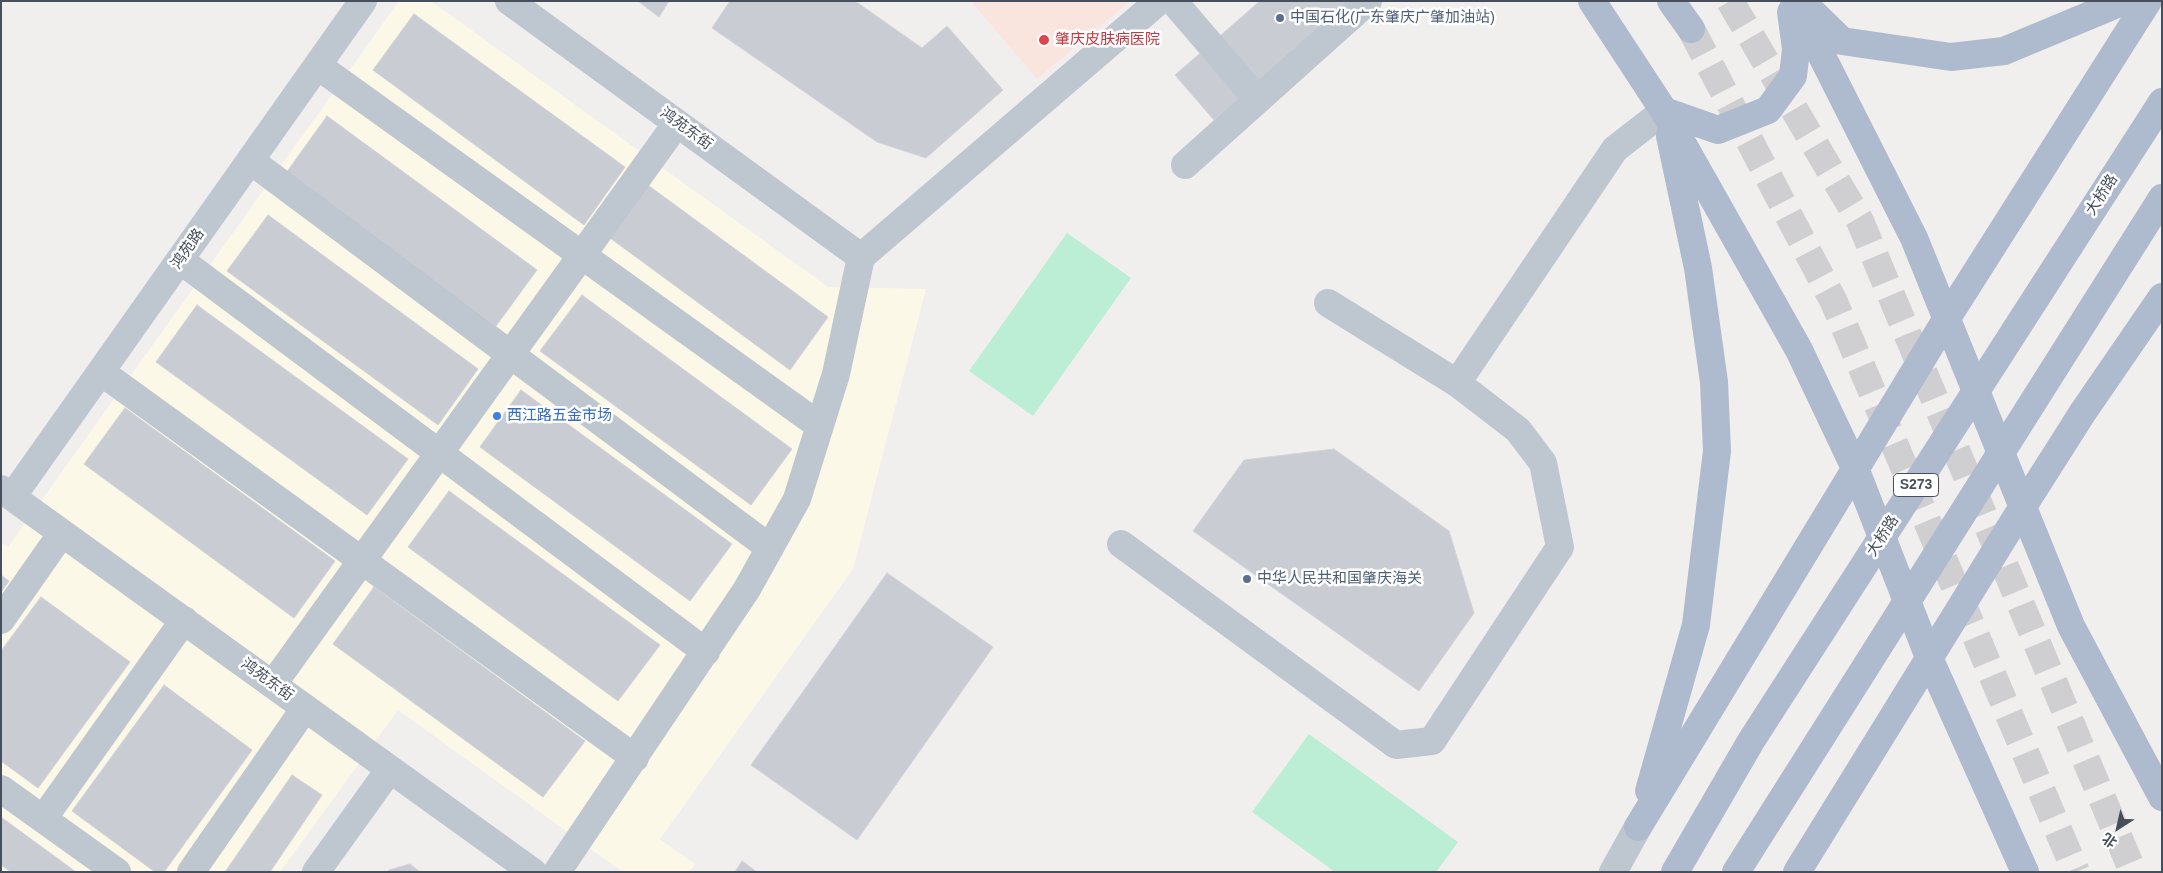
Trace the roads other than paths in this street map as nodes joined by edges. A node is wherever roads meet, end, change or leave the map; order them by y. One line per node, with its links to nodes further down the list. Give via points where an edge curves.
1 (364, 1): 16 (street, 鸿苑路)
2 (510, 1): 20 (street, 鸿苑东街)
3 (1159, 1): 25 (street)
4 (1173, 1): 17 (street)
5 (1368, 1): 17 (street)
6 (1592, 1): 19 (main road)
7 (1671, 1): 15 (main road)
8 (1790, 1): 19 (main road, via 1796,49 1793,76 1768,110 1718,130)
9 (1794, 1): 29 (main road, via 1914,238)
10 (1801, 1): 11 (main road, via 1842,41 1951,57 2004,51)
11 (2124, 1)
12 (2148, 1): 29 (main road)
13 (2160, 1): 14 (main road)
14 (2162, 6)
15 (1691, 30)
16 (318, 66): 21 (street, 鸿苑路); 24 (street)
17 (1258, 100): 22 (street)
18 (2162, 102): 60 (main road, 大桥路 / S273, bridge, via 1756,733)
19 (1664, 110): 32 (street, via 1616,148); 35 (main road, via 1799,350); 53 (main road, via 1698,268 1714,382 1717,450 1696,625)
20 (677, 123): 24 (street); 25 (street, 鸿苑东街)
21 (251, 161): 26 (street, 鸿苑路); 30 (street)
22 (1185, 164)
23 (2162, 198): 61 (main road, bridge)
24 (582, 255): 30 (street); 33 (street)
25 (862, 257): 33 (street, via 836,374)
26 (180, 260): 31 (street, 鸿苑路); 34 (street)
27 (2162, 297): 37 (main road)
28 (1328, 303): 32 (street)
29 (1947, 318): 35 (main road); 37 (main road)
30 (510, 354): 34 (street); 40 (street)
31 (101, 372): 36 (street, 鸿苑路); 41 (street)
32 (1458, 383): 39 (street, via 1518,430 1543,463 1560,547 1432,741 1396,745)
33 (820, 426): 40 (street, via 797,499)
34 (439, 453): 41 (street); 44 (street)
35 (1855, 468): 45 (main road); 53 (main road)
36 (7, 493): 38 (street, 鸿苑东街)
37 (2022, 508): 45 (main road); 51 (main road, via 2071,626)
38 (62, 533): 42 (street); 43 (street, 鸿苑东街)
39 (1121, 544)
40 (770, 548): 44 (street)
41 (362, 560): 46 (street); 48 (street)
42 (1, 620)
43 (184, 620): 46 (street, 鸿苑东街); 52 (street)
44 (706, 652): 48 (street)
45 (1930, 660): 62 (main road); 63 (main road)
46 (273, 684): 47 (street, 鸿苑东街)
47 (305, 708): 49 (street, 鸿苑东街); 55 (street)
48 (635, 758): 58 (street)
49 (390, 769): 56 (street); 57 (street, 鸿苑东街)
50 (1, 789): 52 (street)
51 (2162, 797)
52 (43, 819): 54 (street)
53 (1638, 827): 59 (street)
54 (117, 872)
55 (191, 872)
56 (316, 872)
57 (533, 872)
58 (557, 872)
59 (1613, 872)
60 (1674, 872)
61 (1736, 872)
62 (1797, 872)
63 (2025, 872)

